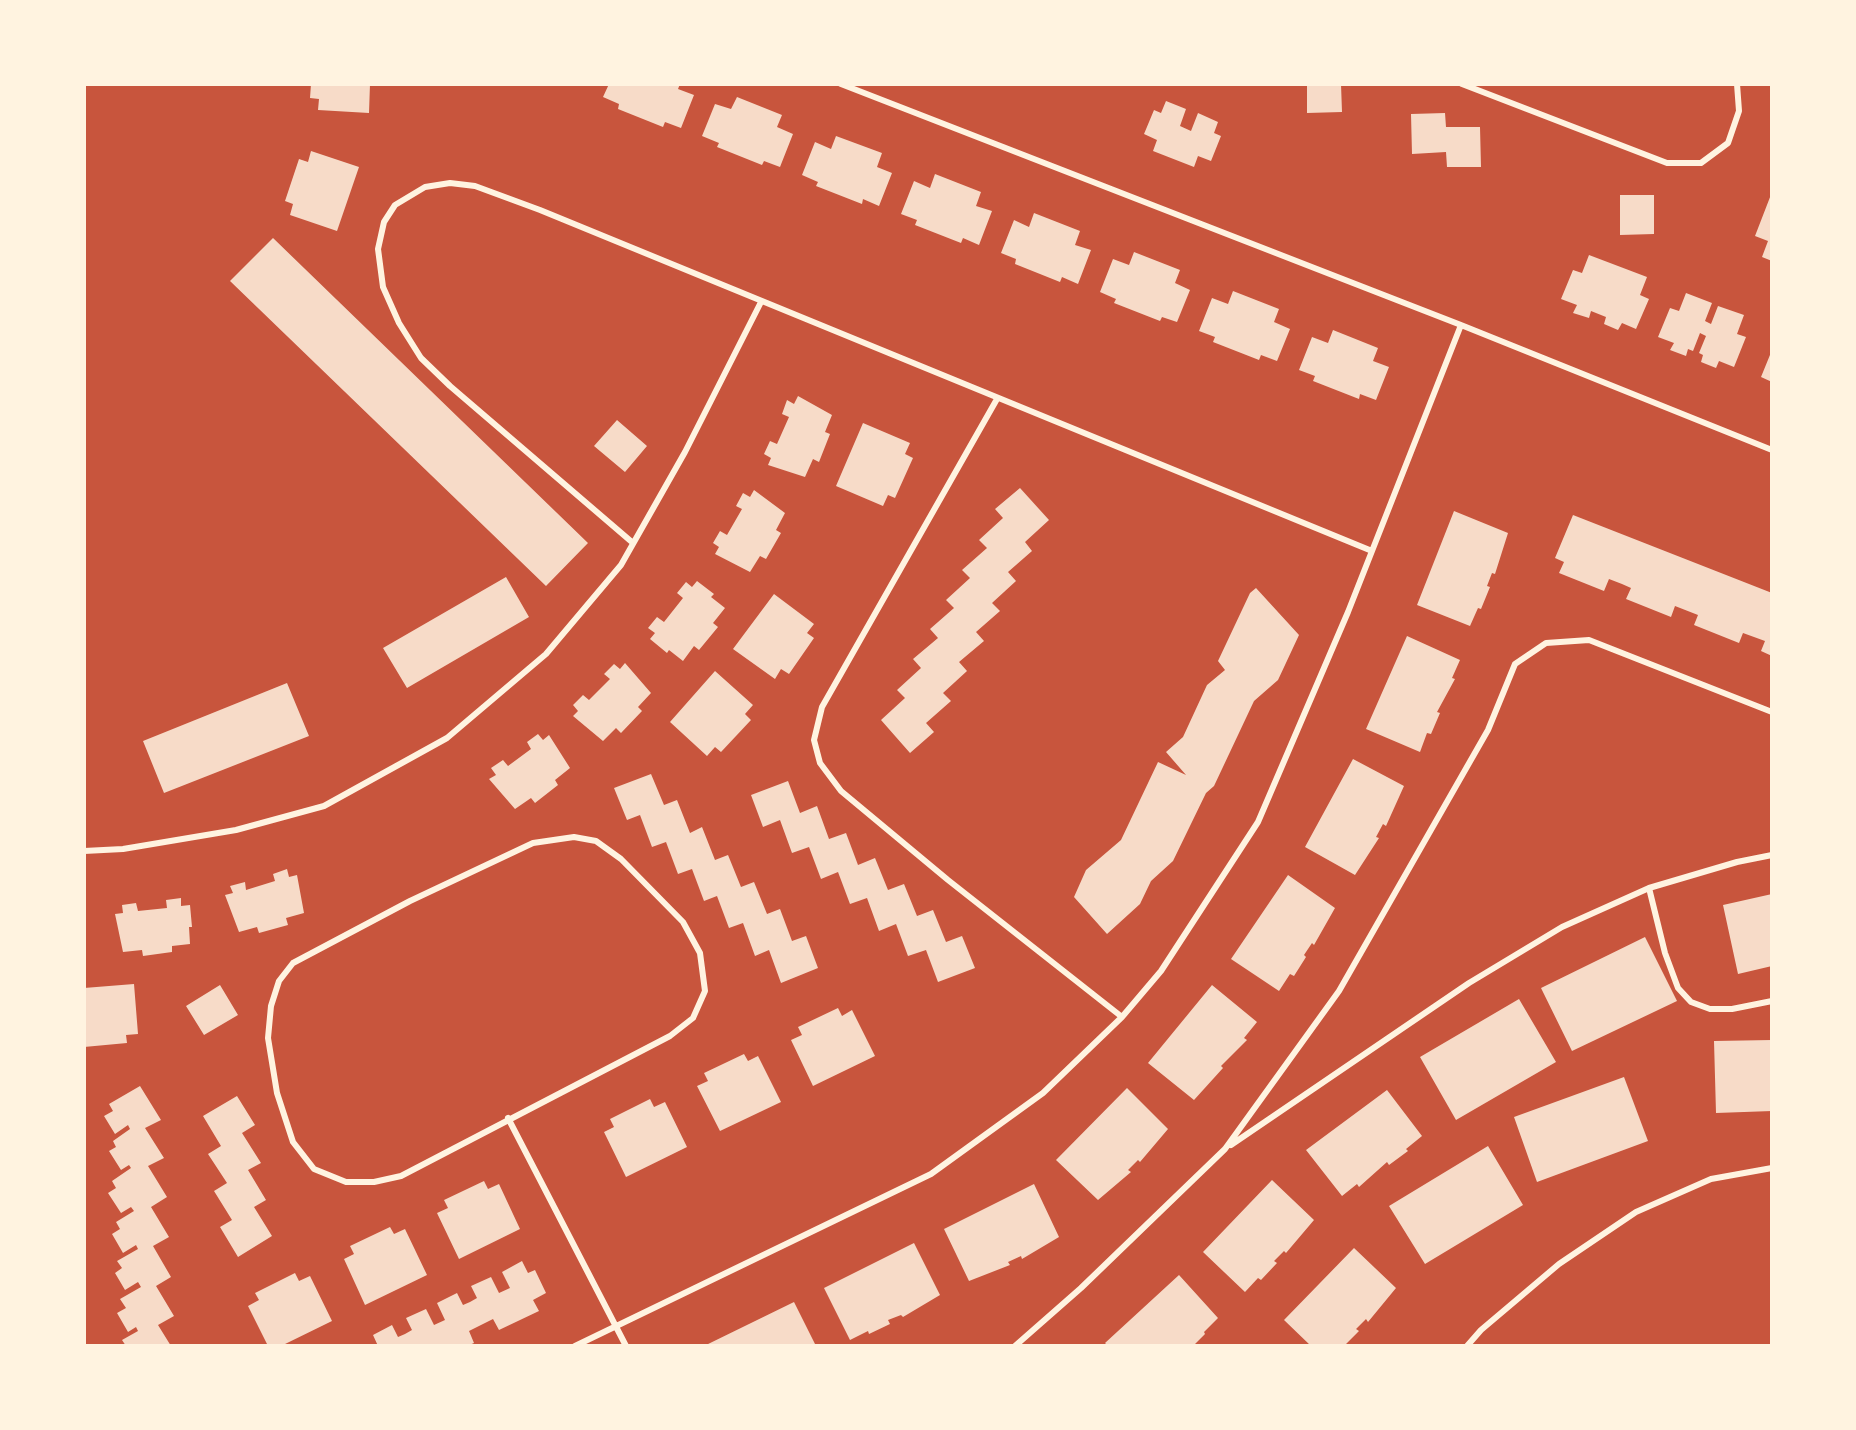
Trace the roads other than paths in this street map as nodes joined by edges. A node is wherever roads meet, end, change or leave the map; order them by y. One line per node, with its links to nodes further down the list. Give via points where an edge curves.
1 (841, 84): 5 (street)
2 (1462, 84): 3 (street, via 1667,163 1701,163 1728,143 1739,111)
3 (1737, 84)
4 (761, 302): 6 (street); 8 (street, via 685,452); 8 (street, via 475,186 450,183 425,187 395,205 384,222 378,249 383,287 421,358)
5 (1461, 325): 7 (street); 9 (street)
6 (997, 399): 9 (street); 15 (street, via 822,707 814,740 820,763 841,791)
7 (1772, 450)
8 (633, 543): 11 (street, via 621,565 546,654 447,738 324,806 236,830 123,849)
9 (1372, 551): 15 (street, via 1258,822 1161,971)
10 (1772, 712): 17 (street, via 1589,640 1546,643 1515,664 1488,730 1339,992)
11 (84, 851)
12 (1772, 855): 13 (street)
13 (1649, 888): 14 (street, via 1665,953 1678,988 1691,1002 1710,1010); 17 (street, via 1562,927 1469,983)
14 (1772, 1001)
15 (1122, 1017): 19 (street, via 1043,1093 931,1173)
16 (508, 1118): 16 (street, via 670,1036 693,1018 705,991 700,953 683,922 621,859 596,841 574,837 533,843 410,901 293,963 279,981 271,1006 268,1038 277,1093 293,1142 314,1169 346,1182 374,1182 401,1176); 19 (street)
17 (1225, 1149): 22 (street)
18 (1772, 1168): 23 (street, via 1711,1179 1636,1212 1559,1264)
19 (616, 1326): 20 (street); 21 (street)
20 (575, 1346)
21 (626, 1346)
22 (1015, 1346)
23 (1467, 1346)

